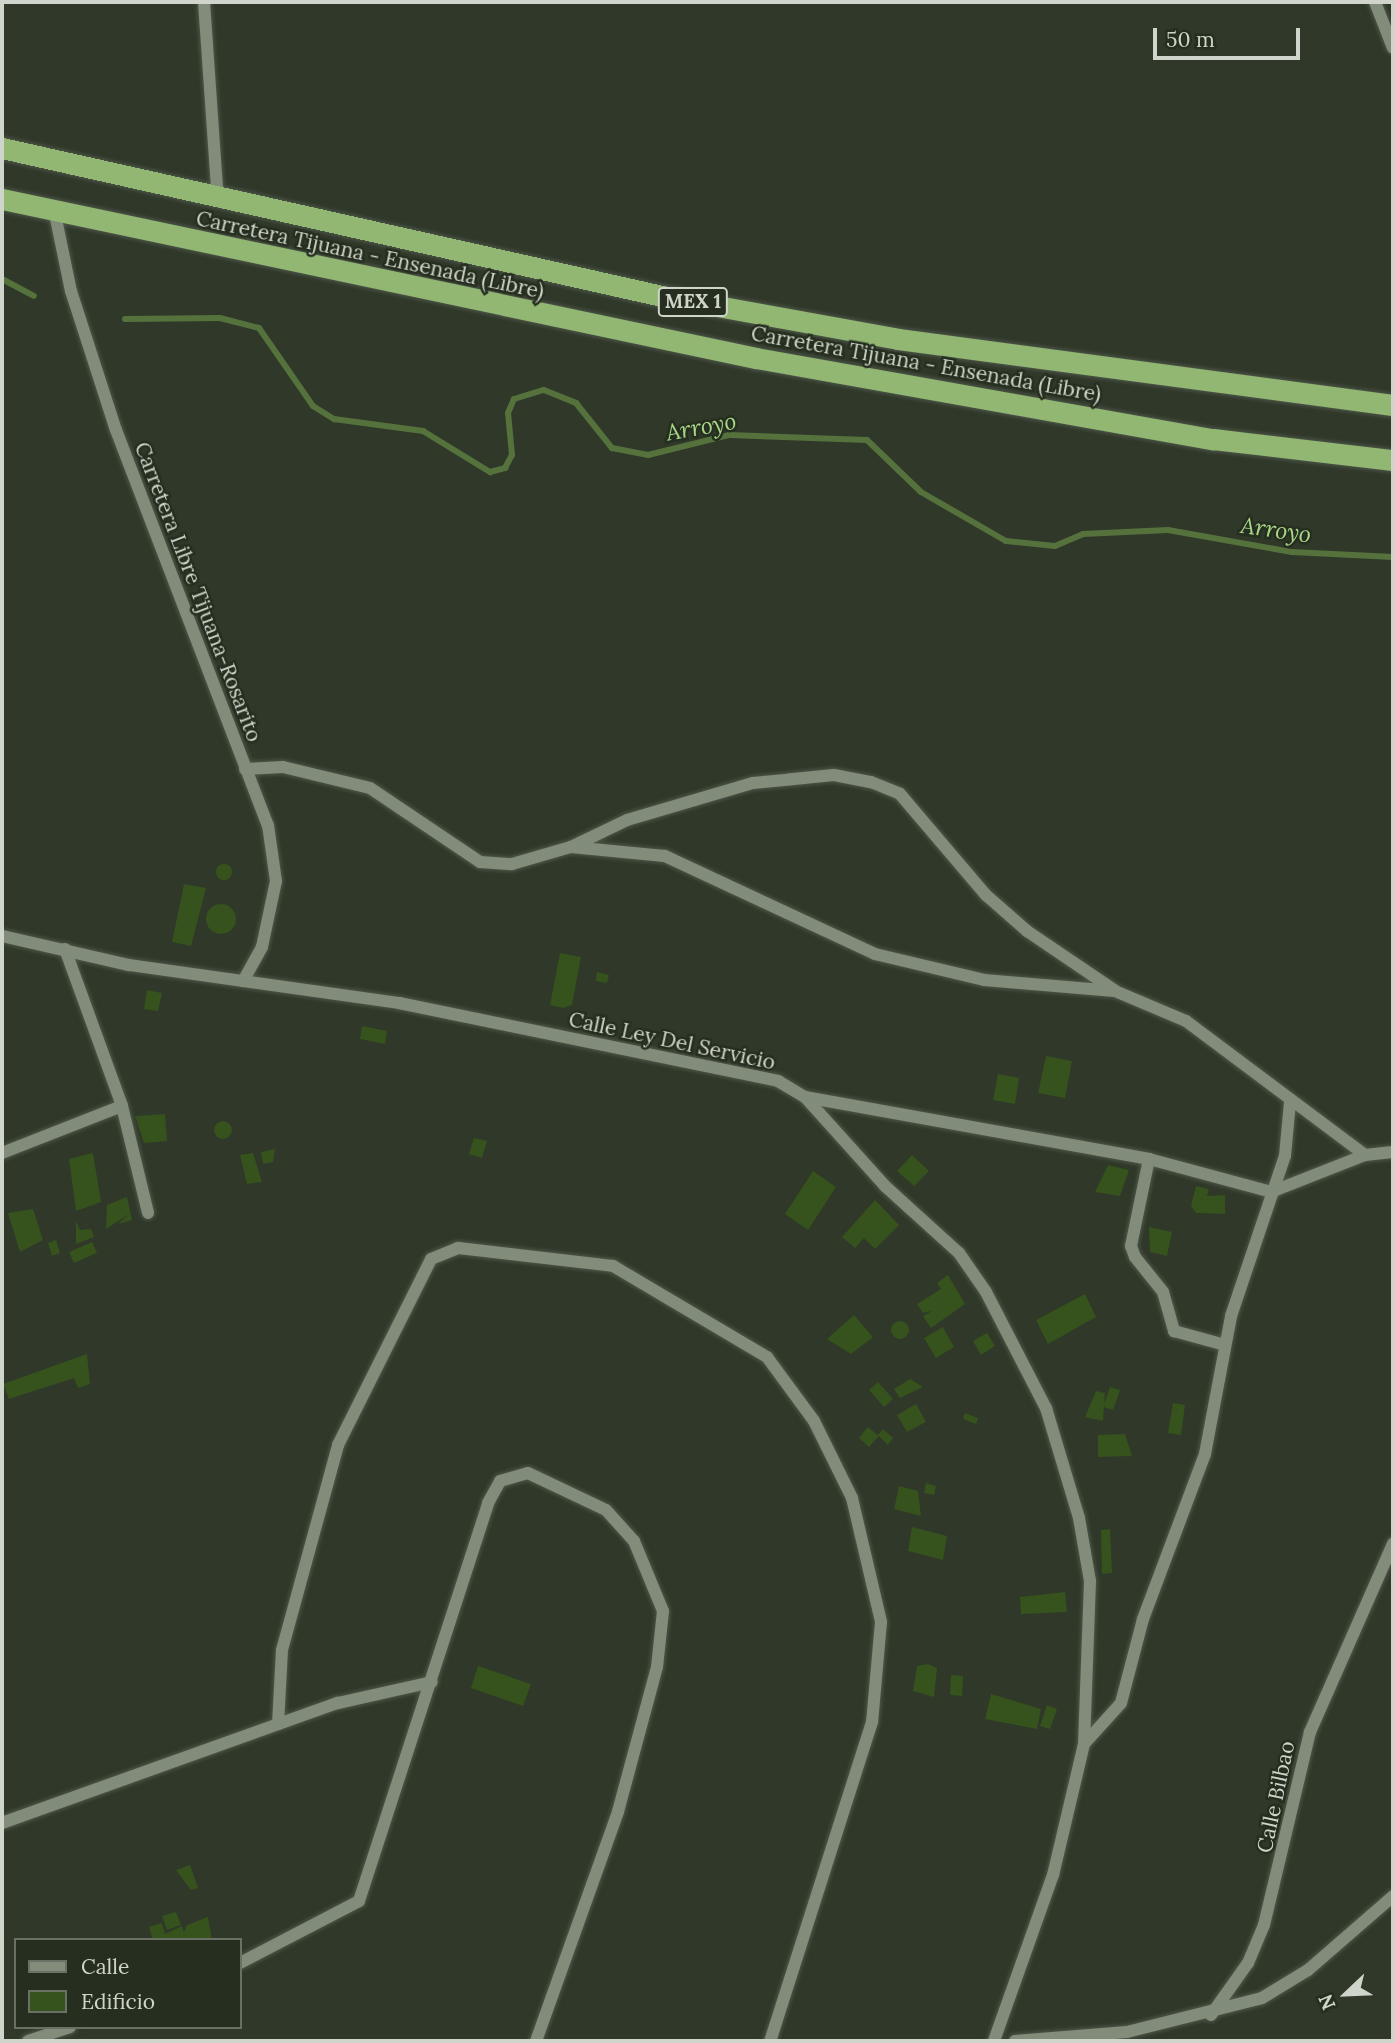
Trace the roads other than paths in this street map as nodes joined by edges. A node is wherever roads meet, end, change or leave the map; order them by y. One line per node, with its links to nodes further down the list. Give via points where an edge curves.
1 (204, 2): 6 (street)
2 (1375, 2): 3 (street)
3 (1393, 48)
4 (2, 148): 6 (highway, Carretera Tijuana - Ensenada (Libre) / MEX 1)
5 (2, 199): 7 (highway, Carretera Tijuana - Ensenada (Libre) / MEX 1)
6 (218, 200): 8 (highway, Carretera Tijuana - Ensenada (Libre) / MEX 1, via 649,293 898,339)
7 (55, 214): 9 (highway, Carretera Tijuana - Ensenada (Libre) / MEX 1, via 886,382 1213,439); 10 (street, Carretera Libre Tijuana-Rosarito, via 71,291 116,430)
8 (1393, 405)
9 (1393, 460)
10 (245, 769): 11 (street, via 283,767 370,788 480,862 512,864); 14 (street, Carretera Libre Tijuana-Rosarito, via 268,825 276,881 262,947)
11 (571, 847): 15 (street, via 666,856 875,954 933,970); 15 (street, via 627,820 753,783 834,775 871,782 900,794 986,894 1027,931)
12 (2, 936): 13 (street, Calle Ley Del Servicio)
13 (65, 948): 14 (street, Calle Ley Del Servicio); 18 (street)
14 (243, 981): 16 (street, Calle Ley Del Servicio, via 399,1003 778,1082)
15 (1115, 991): 17 (street, via 1186,1021)
16 (805, 1097): 22 (street, Calle Ley Del Servicio); 29 (street, via 885,1186 959,1253 1046,1408 1090,1581)
17 (1290, 1102): 21 (street); 23 (street, via 1285,1156)
18 (122, 1106): 20 (street); 24 (street)
19 (1393, 1152): 21 (street)
20 (2, 1153)
21 (1365, 1155): 23 (street)
22 (1149, 1159): 23 (street, Calle Ley Del Servicio); 25 (street, via 1131,1246 1135,1257 1163,1292 1174,1331)
23 (1271, 1192): 25 (street)
24 (148, 1213)
25 (1224, 1345): 29 (street, via 1205,1454 1147,1607 1121,1703)
26 (1393, 1544): 33 (street, Calle Bilbao, via 1310,1732 1264,1925 1248,1963)
27 (432, 1682): 28 (street, via 382,1690); 32 (street, via 359,1901); 36 (street, via 499,1482 528,1473 558,1482 606,1510 635,1541 663,1611 657,1667 614,1824)
28 (278, 1724): 30 (street); 37 (street, via 282,1650 338,1445 431,1259 458,1248 613,1266 766,1357 814,1421 852,1498 881,1622 872,1722)
29 (1084, 1744): 38 (street, via 1053,1875)
30 (2, 1823)
31 (1393, 1896): 33 (street, via 1308,1970 1262,1998)
32 (242, 1962)
33 (1211, 2015): 39 (street, via 1127,2032)
34 (64, 2029): 35 (street)
35 (28, 2041)
36 (536, 2041)
37 (770, 2041)
38 (994, 2041)
39 (1015, 2041)

